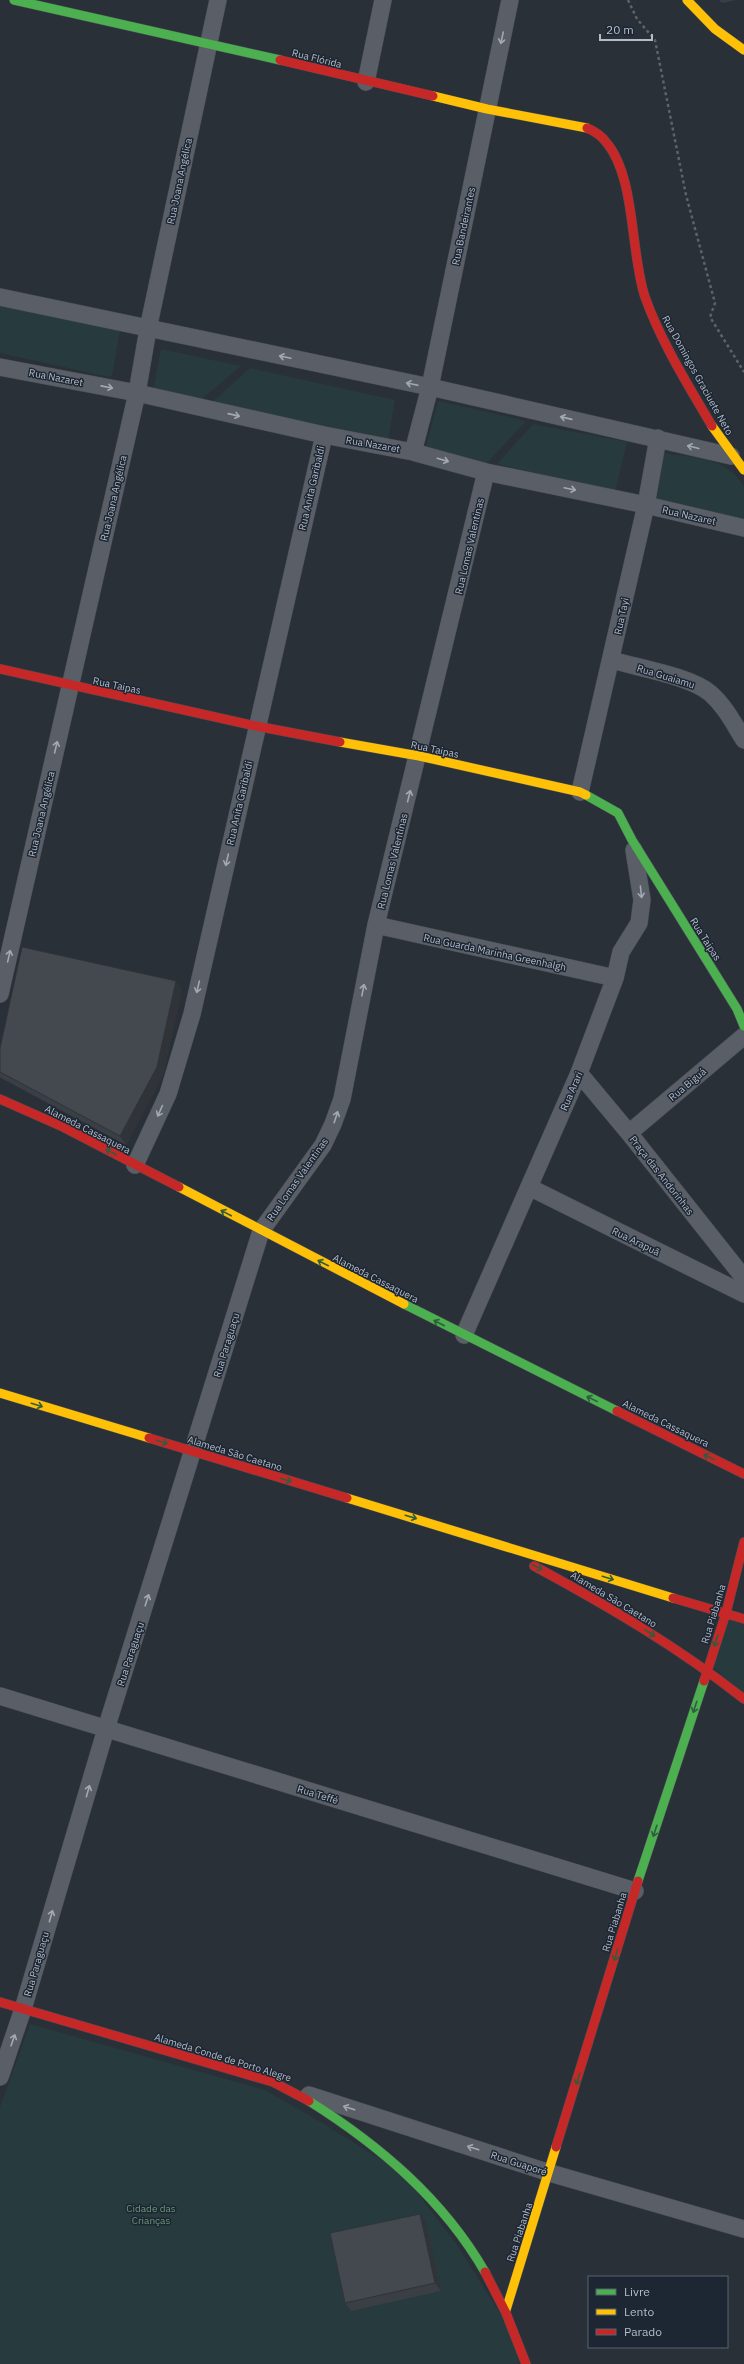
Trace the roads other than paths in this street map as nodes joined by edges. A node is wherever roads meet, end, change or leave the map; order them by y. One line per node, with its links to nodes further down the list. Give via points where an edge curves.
1 (14, 0): 6 (street, Rua Flórida)
2 (218, 0): 6 (street, Rua Joana Angélica)
3 (383, 0): 8 (street)
4 (510, 0): 9 (street, Rua Bandeirantes, one-way to 9)
5 (687, 0): 7 (street, via 715,29)
6 (209, 43): 8 (street, Rua Flórida); 12 (street, Rua Joana Angélica)
7 (744, 50)
8 (366, 82): 9 (street, Rua Flórida)
9 (487, 109): 10 (street, Rua Flórida, via 585,127 598,133); 14 (street, Rua Bandeirantes)
10 (610, 145): 19 (street, Rua Domingos Graciuete Neto, via 621,170 636,264 644,296 679,368)
11 (0, 297): 12 (street)
12 (148, 329): 14 (street, one-way to 12); 15 (street, Rua Joana Angélica)
13 (0, 367): 15 (street, Rua Nazaret, one-way to 15)
14 (430, 387): 17 (street, one-way to 14); 18 (street, Rua Bandeirantes)
15 (137, 393): 16 (street, Rua Nazaret, one-way to 16); 26 (street, Rua Joana Angélica)
16 (324, 435): 18 (street, Rua Nazaret); 27 (street, Rua Anita Garibaldi)
17 (658, 438): 19 (street, one-way to 17); 22 (street, Rua Tayi)
18 (413, 452): 21 (street, Rua Nazaret, one-way to 21)
19 (731, 456): 20 (street, Rua Domingos Graciuete Neto)
20 (744, 470)
21 (486, 472): 22 (street, Rua Nazaret, one-way to 22); 29 (street, Rua Lomas Valentinas)
22 (646, 505): 23 (street, Rua Nazaret); 24 (street, Rua Tayi)
23 (744, 528)
24 (612, 660): 28 (street, Rua Guaiamu, via 694,683 709,692 722,705); 30 (street, Rua Tayi)
25 (0, 669): 26 (street, Rua Taipas)
26 (70, 686): 27 (street, Rua Taipas); 34 (street, Rua Joana Angélica, one-way to 26)
27 (256, 726): 29 (street, Rua Taipas); 40 (street, Rua Anita Garibaldi, one-way to 40, via 182,1053 168,1094)
28 (744, 740)
29 (419, 756): 30 (street, Rua Taipas); 32 (street, Rua Lomas Valentinas, one-way to 29)
30 (580, 792): 31 (street, Rua Taipas, via 618,813)
31 (632, 840): 33 (street, Rua Arari, one-way to 33, via 642,900 639,923 621,952); 35 (street, Rua Taipas, via 737,1009)
32 (376, 925): 33 (street, Rua Guarda Marinha Greenhalgh); 42 (street, Rua Lomas Valentinas, one-way to 32, via 323,1144 333,1124 342,1099)
33 (615, 978): 37 (street, Rua Arari)
34 (0, 994)
35 (744, 1026)
36 (744, 1036): 39 (street, Rua Biguá)
37 (579, 1073): 39 (street, Praça das Andorinhas); 41 (street, Rua Arari)
38 (0, 1099): 40 (street, Alameda Cassaquera, one-way to 38, via 63,1127)
39 (629, 1133): 43 (street, Praça das Andorinhas)
40 (135, 1165): 42 (street, Alameda Cassaquera, one-way to 40)
41 (529, 1187): 44 (street, Rua Arapuã); 45 (street, Rua Arari)
42 (261, 1231): 45 (street, Alameda Cassaquera, one-way to 42); 47 (street, Rua Paraguaçu)
43 (744, 1278)
44 (744, 1294)
45 (464, 1335): 48 (street, Alameda Cassaquera, one-way to 45)
46 (0, 1393): 47 (street, Alameda São Caetano, one-way to 47)
47 (194, 1452): 49 (street, Alameda São Caetano, one-way to 49); 56 (street, Rua Paraguaçu, one-way to 47)
48 (744, 1474)
49 (464, 1533): 51 (street, Alameda São Caetano, one-way to 51); 53 (street, Alameda São Caetano, one-way to 53, via 582,1591)
50 (744, 1542): 51 (street, Rua Piabanha)
51 (726, 1612): 52 (street, Alameda São Caetano); 53 (street, Rua Piabanha, one-way to 53)
52 (744, 1618)
53 (707, 1670): 55 (street, Alameda São Caetano); 57 (street, Rua Piabanha, one-way to 57)
54 (0, 1696): 56 (street, Rua Teffé)
55 (744, 1699)
56 (106, 1729): 57 (street, Rua Teffé); 59 (street, Rua Paraguaçu, one-way to 56)
57 (635, 1891): 62 (street, Rua Piabanha, one-way to 62)
58 (0, 2002): 59 (street, Alameda Conde de Porto Alegre)
59 (23, 2009): 60 (street, Rua Paraguaçu, one-way to 59); 61 (street, Alameda Conde de Porto Alegre, via 273,2082)
60 (0, 2077)
61 (295, 2091): 62 (street, Rua Guaporé, one-way to 61); 64 (street, Alameda Conde de Porto Alegre, via 412,2178 437,2205 468,2246)
62 (550, 2173): 63 (street, Rua Guaporé); 64 (street, Rua Piabanha)
63 (744, 2230)
64 (506, 2310): 65 (street, Alameda Conde de Porto Alegre)
65 (526, 2364)

